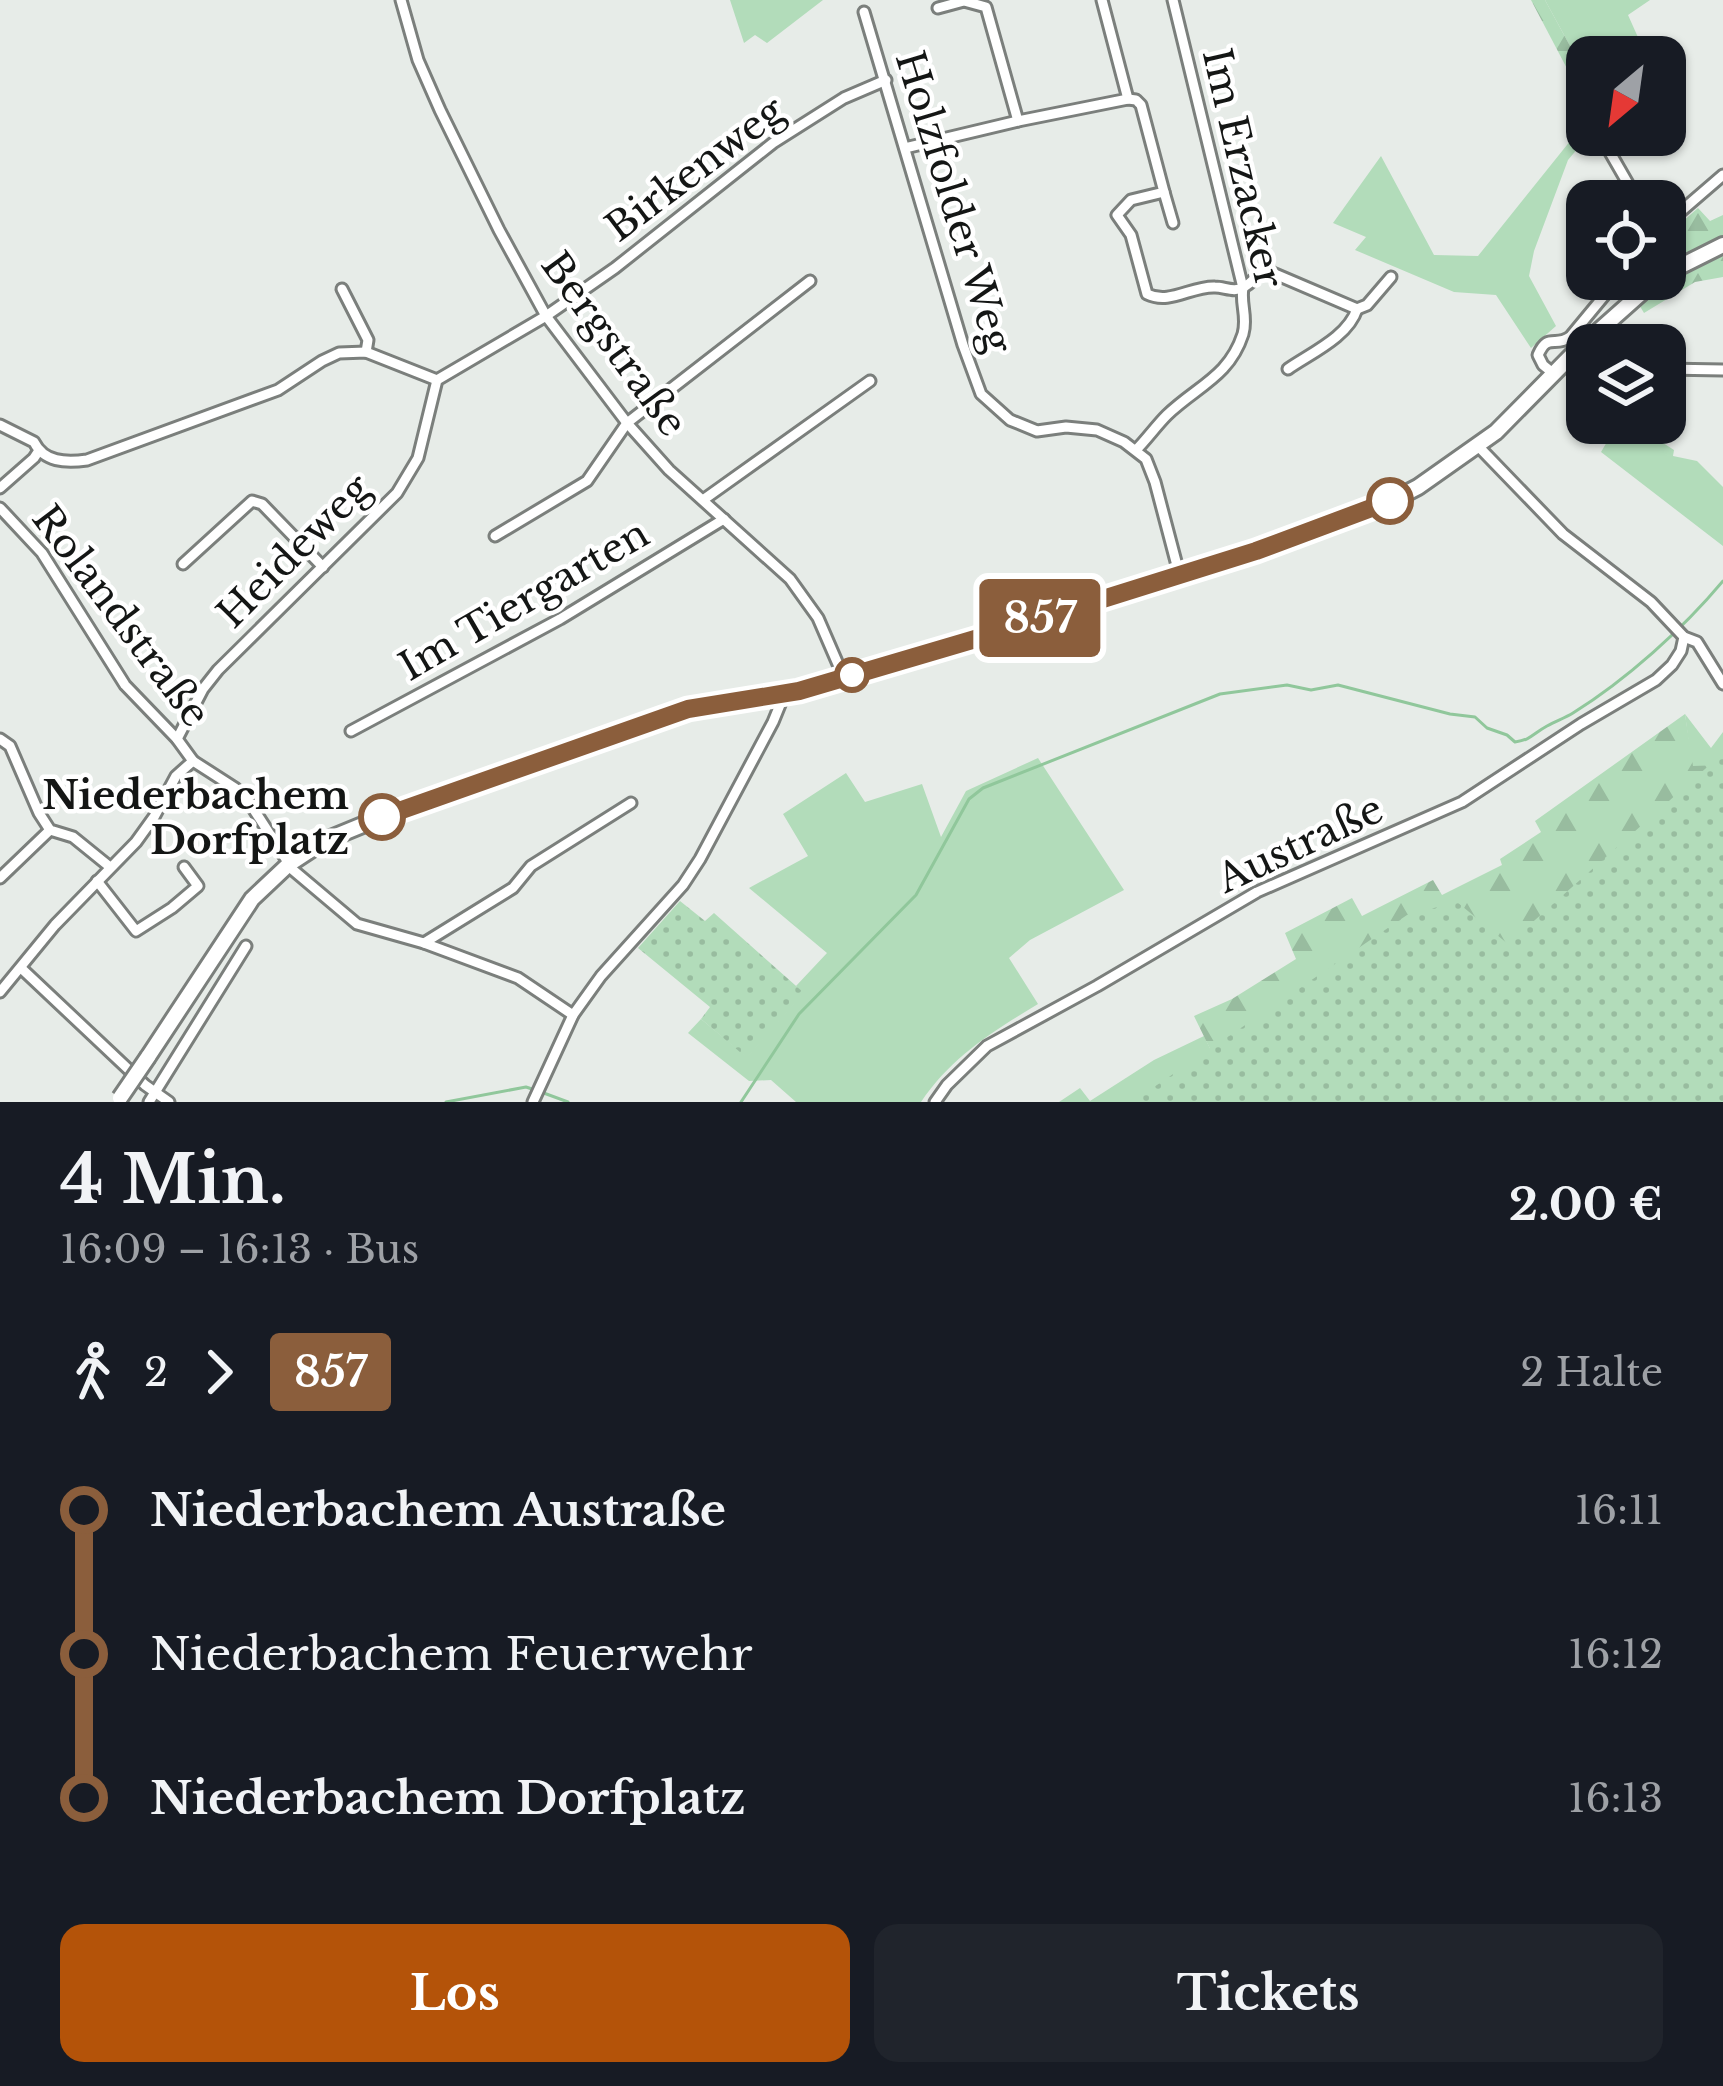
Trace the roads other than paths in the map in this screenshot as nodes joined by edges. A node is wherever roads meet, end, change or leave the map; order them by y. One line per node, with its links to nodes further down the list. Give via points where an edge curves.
1 (401, 0): 23 (street, Bergstraße, via 440,110)
2 (1102, 0): 7 (street)
3 (1173, 0): 18 (street, Im Erzacker)
4 (938, 8): 8 (street, via 964,1 986,7)
5 (864, 12): 6 (street, Holzfolder Weg)
6 (886, 80): 9 (street, Holzfolder Weg); 23 (street, Birkenweg, via 773,142)
7 (1128, 99): 8 (street); 11 (street, via 1141,106)
8 (1018, 121): 9 (street)
9 (905, 148): 36 (street, Holzfolder Weg, via 981,394 1037,431 1097,430)
10 (1723, 176): 12 (street)
11 (1163, 192): 13 (street); 18 (street, via 1131,200 1117,215 1147,294)
12 (1686, 207)
13 (1173, 223)
14 (1723, 245): 15 (main road)
15 (1686, 264)
16 (1391, 277): 22 (street)
17 (810, 280): 33 (street)
18 (1243, 288): 22 (street, via 1268,271); 36 (street, Im Erzacker, via 1245,329 1226,366)
19 (342, 289): 25 (street, via 368,340)
20 (1601, 300): 30 (street, via 1570,337 1542,345 1538,355)
21 (1636, 300): 24 (main road)
22 (1357, 309): 27 (street, via 1342,332)
23 (546, 316): 31 (street); 33 (street, Bergstraße)
24 (1612, 324)
25 (366, 352): 31 (street); 37 (street, via 331,356 278,390 87,460)
26 (1566, 366): 30 (main road)
27 (1288, 369)
28 (1686, 369): 29 (street)
29 (1723, 370)
30 (1554, 374): 35 (main road)
31 (436, 380): 44 (street, Heideweg, via 418,458 397,493)
32 (870, 381): 39 (street)
33 (627, 423): 39 (street, Bergstraße); 42 (street, via 587,481)
34 (0, 425): 37 (street)
35 (1478, 446): 45 (main road, via 1390,501); 46 (street, via 1563,534)
36 (1136, 450): 45 (street, via 1155,482)
37 (38, 452): 38 (street)
38 (0, 488)
39 (704, 500): 41 (street, Bergstraße)
40 (0, 508): 52 (street, Rolandstraße, via 42,553 125,686)
41 (724, 519): 47 (street, Bergstraße, via 790,579); 50 (street, Im Tiergarten)
42 (496, 536)
43 (184, 564): 44 (street, via 252,501)
44 (323, 567): 52 (street, Heideweg, via 218,670)
45 (1179, 573): 47 (main road)
46 (1683, 635): 48 (street, via 1697,642); 70 (street, Austraße, via 1681,651 1657,680 1462,802 1257,892 987,1046)
47 (844, 678): 49 (main road)
48 (1723, 684)
49 (784, 695): 56 (main road, via 658,718 382,817); 65 (street, via 691,872)
50 (351, 731)
51 (0, 739): 55 (street)
52 (176, 739): 53 (street, Rolandstraße)
53 (193, 761): 56 (street, Rolandstraße, via 247,800); 57 (street)
54 (631, 803): 61 (street)
55 (50, 830): 57 (street, via 73,837); 59 (street)
56 (288, 865): 61 (street, Rolandstraße, via 356,924); 67 (main road, bridge, via 243,912)
57 (110, 867): 60 (street)
58 (184, 867): 60 (street, via 198,886 136,931)
59 (0, 878)
60 (97, 881): 63 (street)
61 (424, 943): 65 (street, Rolandstraße, via 518,978)
62 (246, 946): 66 (street)
63 (21, 968): 64 (street); 66 (street)
64 (0, 992)
65 (573, 1015): 69 (street)
66 (152, 1098): 68 (street)
67 (118, 1100)
68 (169, 1102)
69 (533, 1102)
70 (935, 1102)

